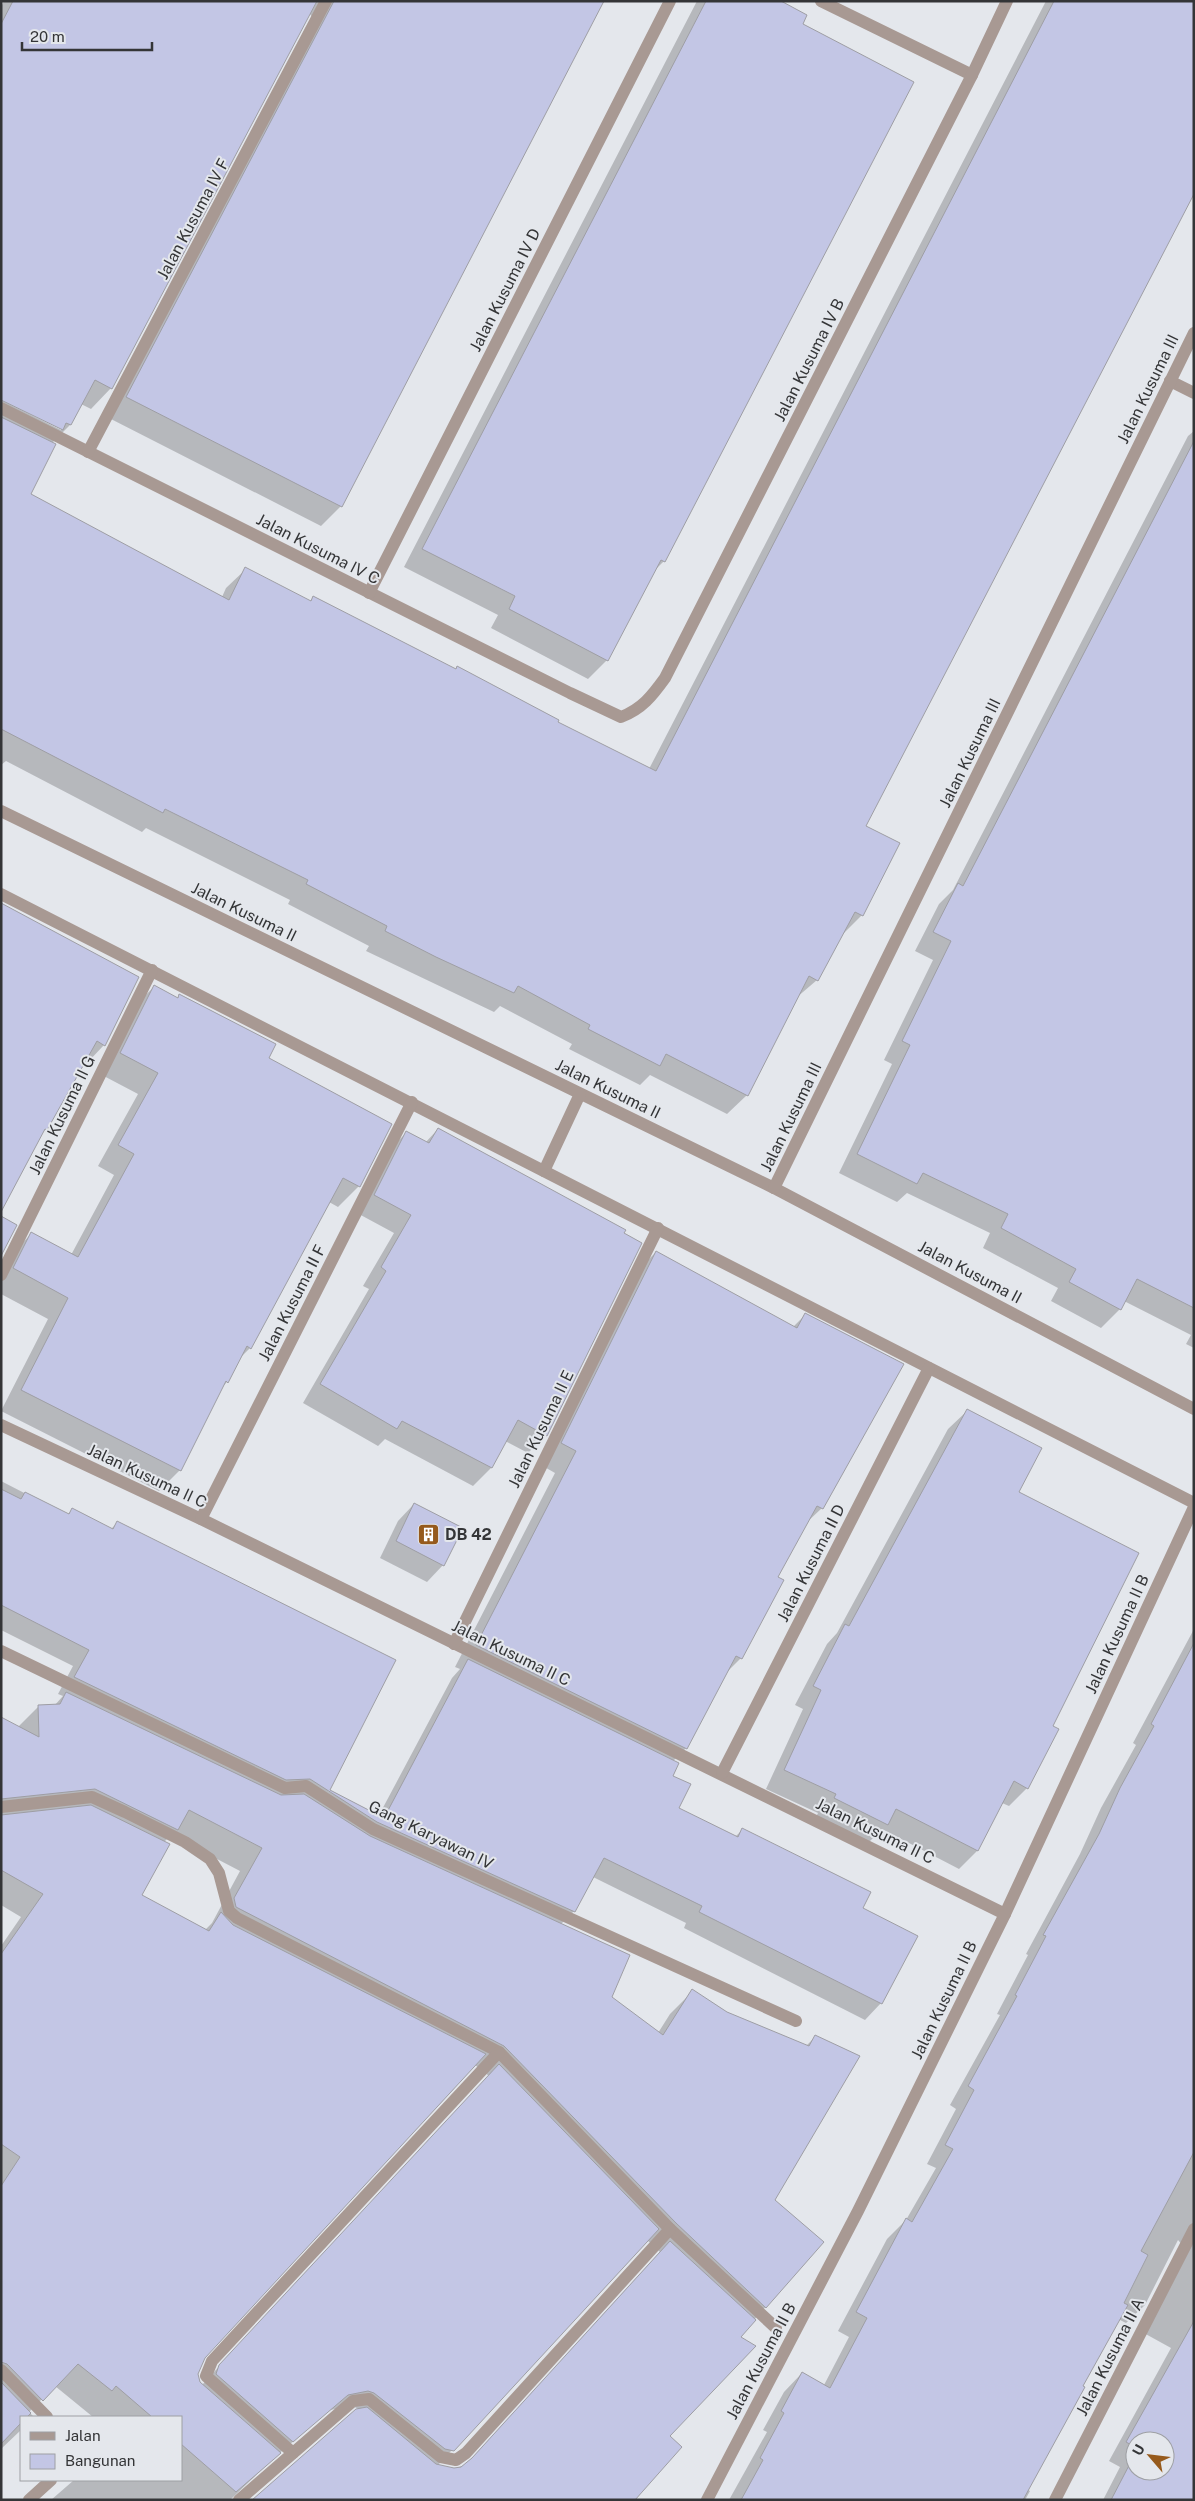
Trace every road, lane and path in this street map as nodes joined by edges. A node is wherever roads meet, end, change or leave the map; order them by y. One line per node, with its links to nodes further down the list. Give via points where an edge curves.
1 (326, 1): 10 (street, Jalan Kusuma IV F)
2 (670, 1): 11 (street, Jalan Kusuma IV D)
3 (821, 1): 5 (street)
4 (1007, 1): 5 (street, Jalan Kusuma IV B)
5 (972, 75): 12 (street, Jalan Kusuma IV B, via 665,678 648,702)
6 (1194, 333): 7 (street, Jalan Kusuma III)
7 (1170, 381): 8 (street); 19 (street, Jalan Kusuma III)
8 (1194, 393)
9 (1, 408): 10 (street, Jalan Kusuma IV C)
10 (88, 452): 11 (street, Jalan Kusuma IV C)
11 (369, 593): 12 (street, Jalan Kusuma IV C)
12 (621, 717)
13 (1, 812): 16 (street, Jalan Kusuma II)
14 (1, 894): 15 (street)
15 (152, 970): 17 (street); 21 (street, Jalan Kusuma II G)
16 (580, 1094): 18 (street); 19 (street, Jalan Kusuma II)
17 (412, 1102): 18 (street); 27 (street, Jalan Kusuma II F)
18 (544, 1171): 20 (street)
19 (774, 1188): 23 (street, Jalan Kusuma II)
20 (658, 1228): 22 (street); 28 (street, Jalan Kusuma II E)
21 (1, 1275)
22 (929, 1368): 25 (street); 30 (street, Jalan Kusuma II D)
23 (1194, 1408)
24 (1, 1425): 27 (street, Jalan Kusuma II C)
25 (1194, 1503)
26 (1194, 1507): 32 (street, Jalan Kusuma II B)
27 (201, 1519): 28 (street, Jalan Kusuma II C)
28 (454, 1644): 30 (street, Jalan Kusuma II C)
29 (1, 1651): 33 (street, Gang Karyawan IV, via 286,1788 306,1786 374,1829)
30 (722, 1773): 32 (street, Jalan Kusuma II C)
31 (1, 1807): 34 (street, via 92,1797 125,1812 185,1842 210,1859 219,1873 229,1911 237,1918)
32 (1005, 1914): 44 (street, Jalan Kusuma II B, via 858,2211)
33 (796, 2022)
34 (499, 2052): 36 (street); 40 (street, via 212,2361 206,2376)
35 (1194, 2228): 45 (street, Jalan Kusuma II A)
36 (670, 2229): 37 (street); 40 (street, via 466,2454 456,2460 441,2457 369,2399 362,2398 353,2401)
37 (776, 2328)
38 (1, 2370): 39 (street)
39 (46, 2416)
40 (293, 2453): 43 (street)
41 (50, 2481): 42 (street)
42 (29, 2500)
43 (239, 2500)
44 (707, 2500)
45 (1055, 2500)

